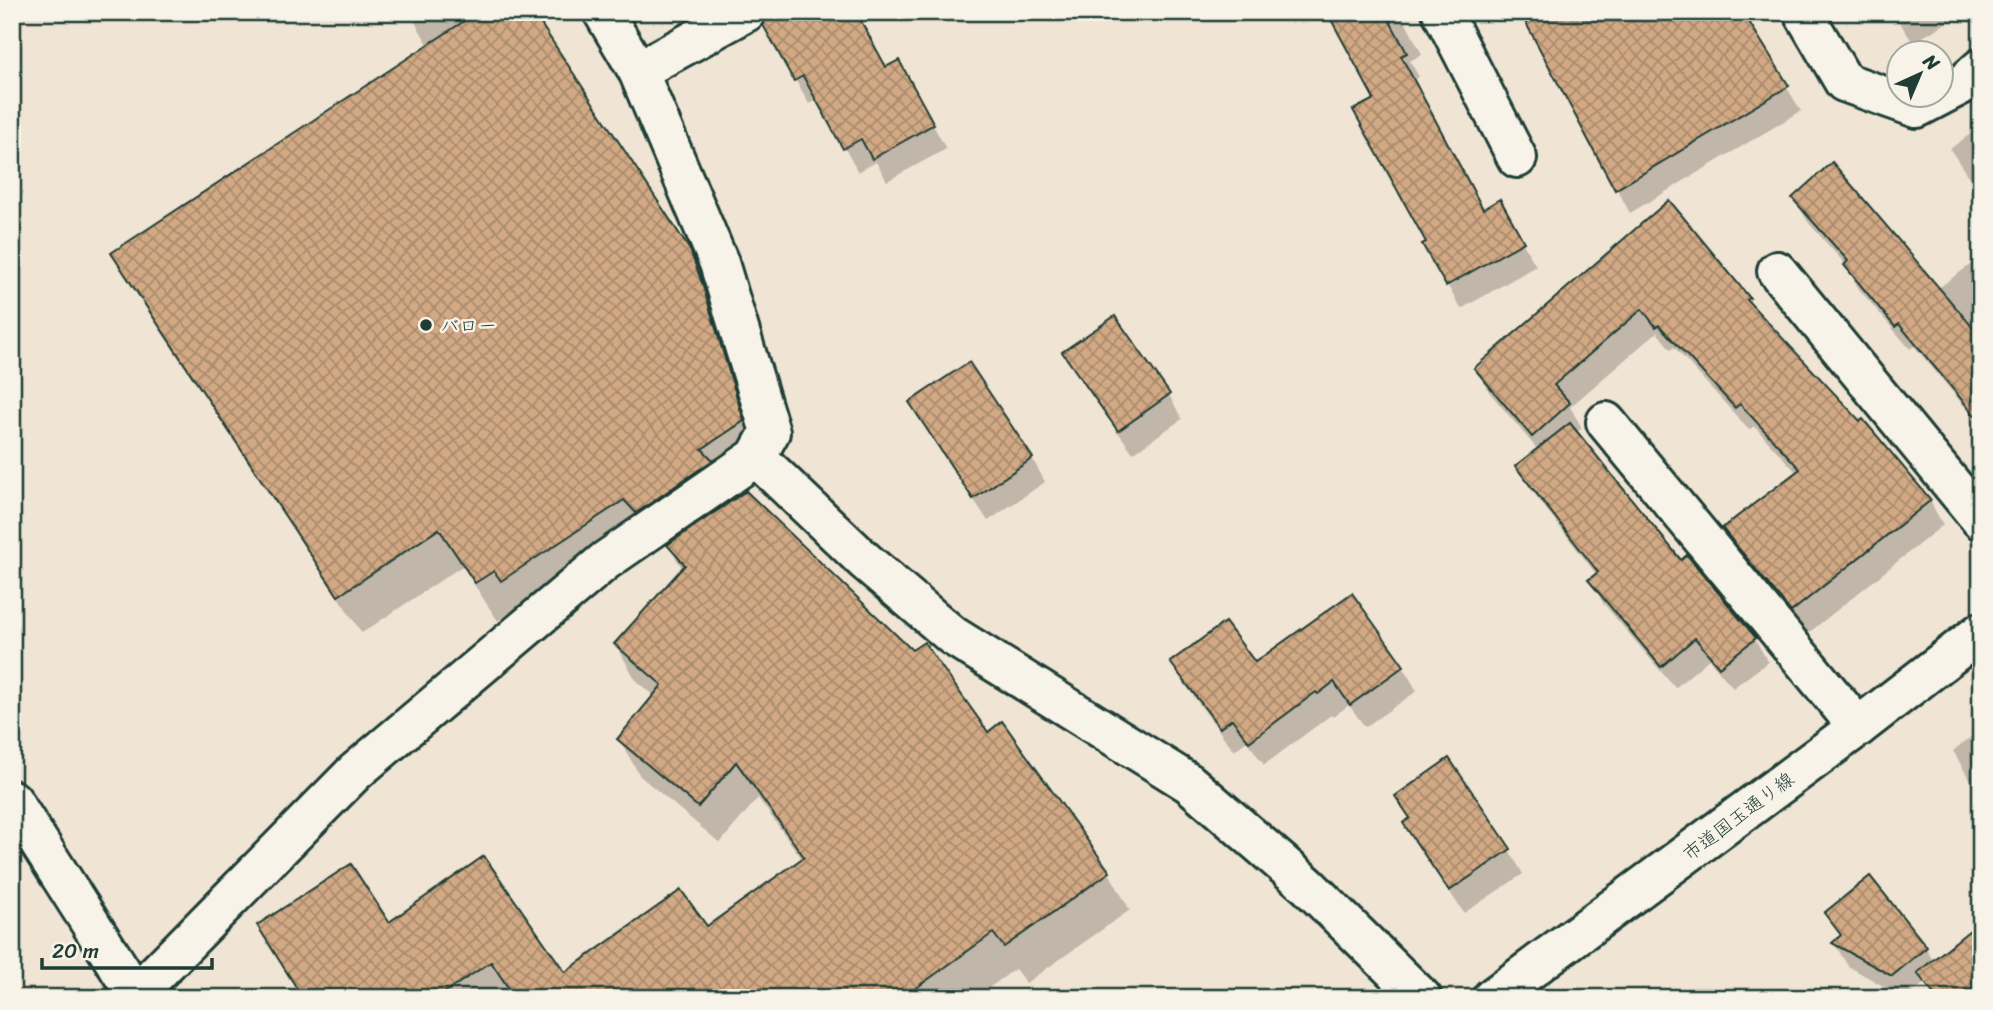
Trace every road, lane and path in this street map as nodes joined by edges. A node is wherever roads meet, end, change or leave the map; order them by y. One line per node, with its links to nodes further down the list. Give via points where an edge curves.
1 (603, 12): 6 (street)
2 (746, 12): 6 (street)
3 (1443, 12): 7 (street)
4 (1803, 12): 5 (street, via 1844,82 1917,108 1963,84)
5 (1981, 68)
6 (638, 71): 10 (street, via 719,263 770,432)
7 (1517, 158)
8 (1777, 271): 11 (street)
9 (1606, 422): 13 (street)
10 (756, 457): 15 (street, via 605,561 355,772); 16 (street, via 865,561 953,636 1189,783 1307,886)
11 (1981, 520)
12 (1981, 632): 13 (street, 市道国玉通り線)
13 (1858, 727): 17 (street, 市道国玉通り線)
14 (12, 800): 15 (street)
15 (137, 996)
16 (1422, 998)
17 (1492, 998)

